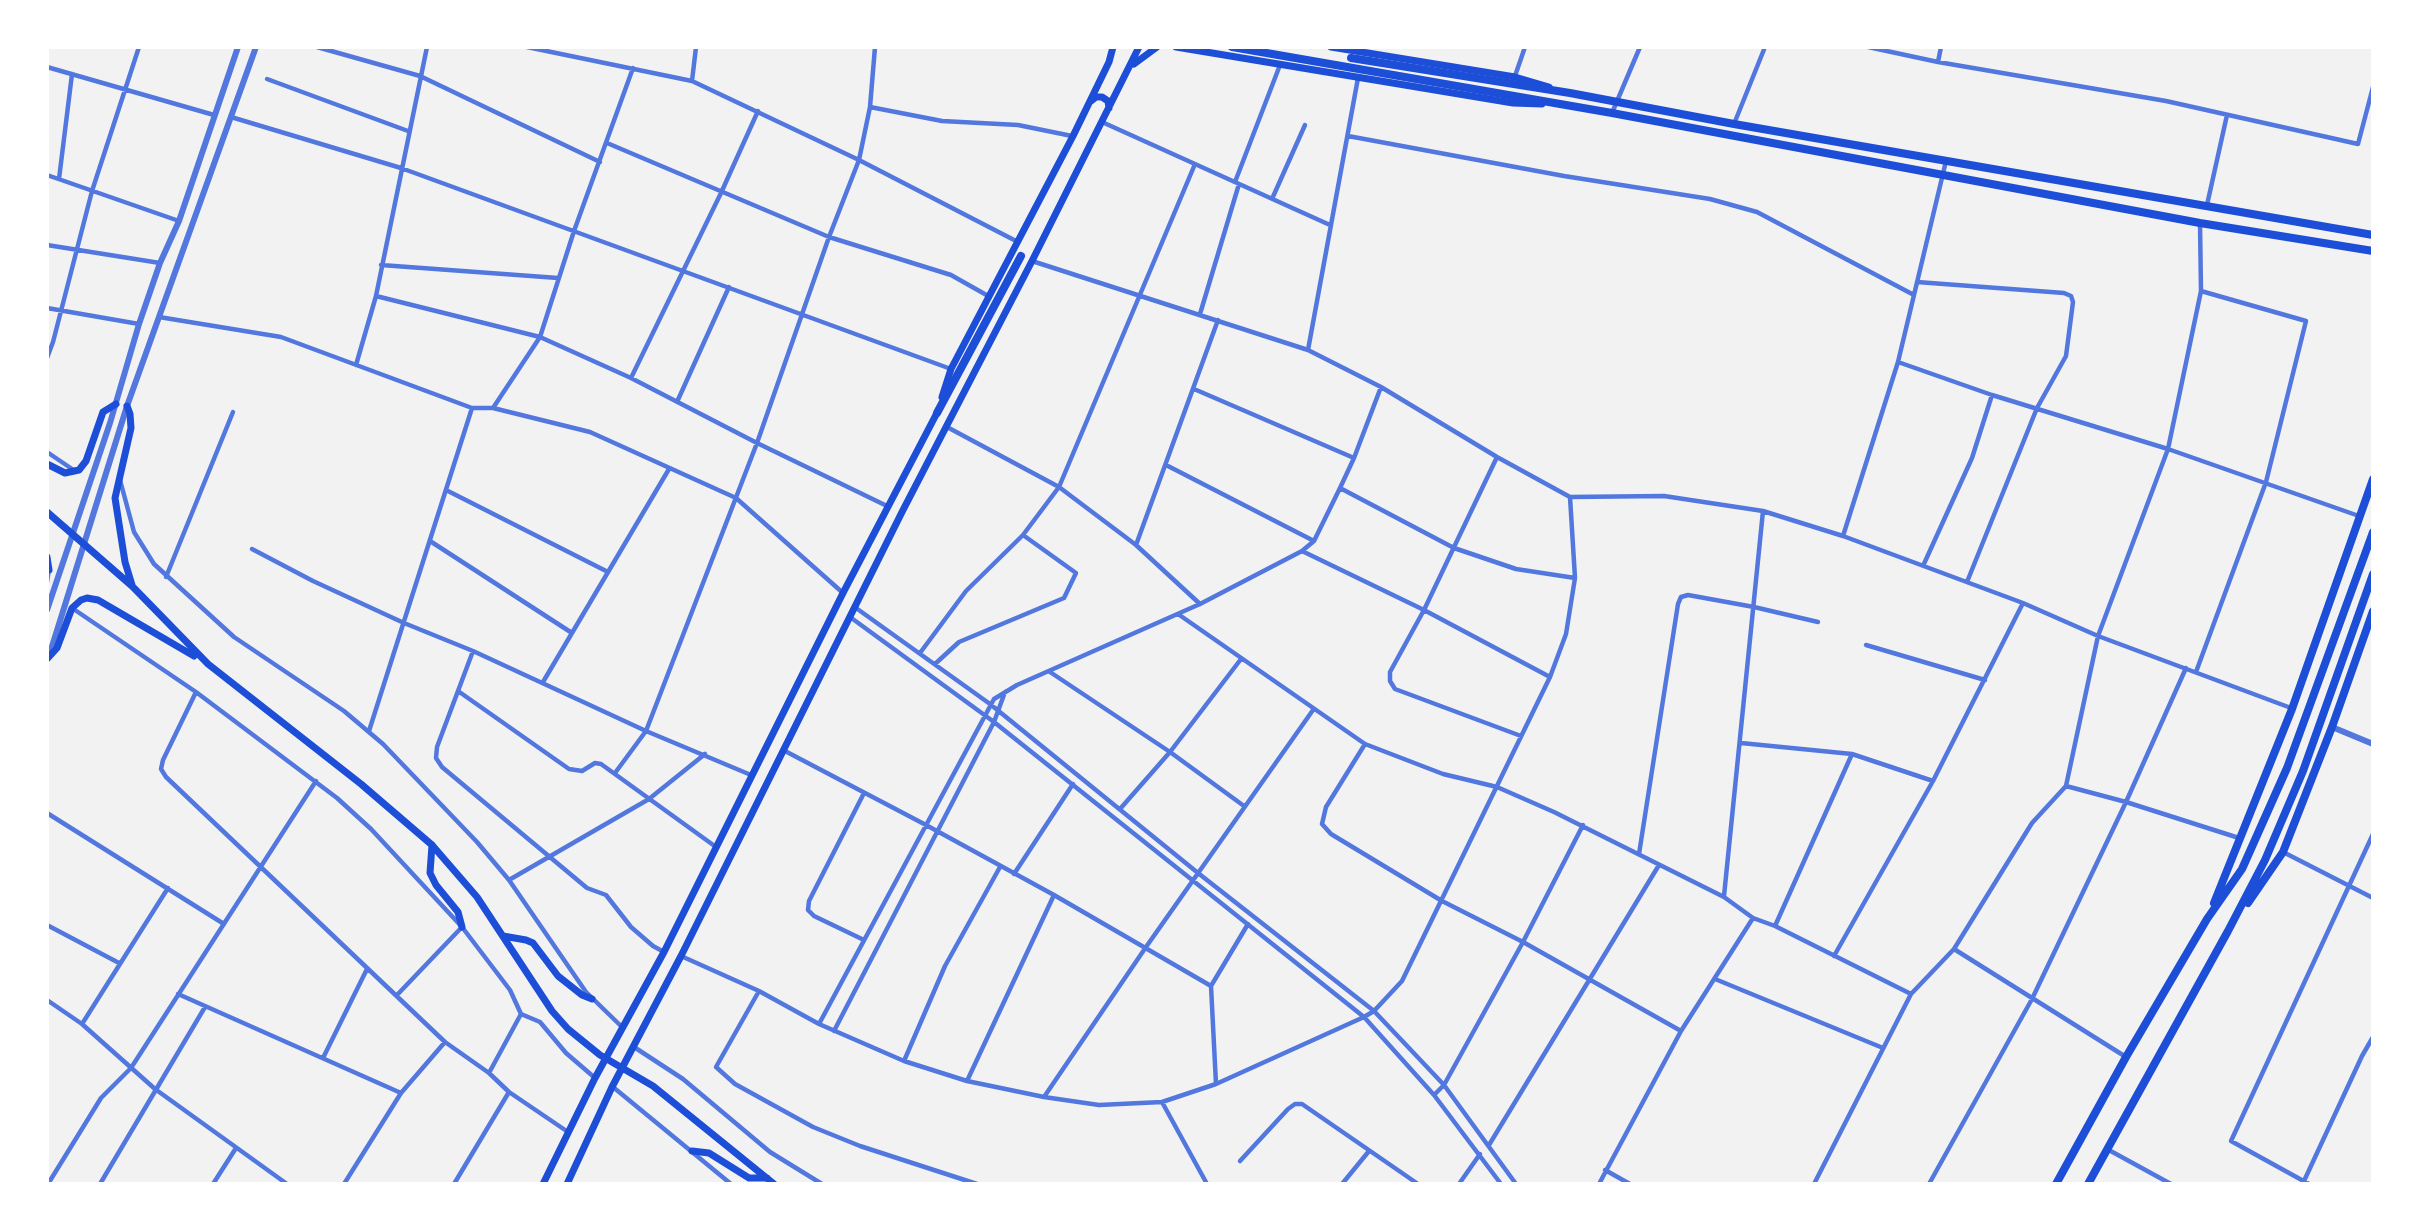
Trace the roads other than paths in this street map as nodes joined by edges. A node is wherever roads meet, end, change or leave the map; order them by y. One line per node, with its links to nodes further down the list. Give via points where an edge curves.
1 (139, 47): 37 (street)
2 (239, 47): 47 (street)
3 (256, 47): 48 (street)
4 (317, 47): 31 (street)
5 (427, 47): 31 (street)
6 (527, 47): 28 (street)
7 (696, 47): 35 (street)
8 (875, 47): 42 (street)
9 (1106, 47): 23 (main road)
10 (1113, 47): 23 (main road)
11 (1157, 47): 29 (main road)
12 (1176, 47): 22 (main road)
13 (1214, 47): 22 (main road)
14 (1232, 47): 25 (main road)
15 (1331, 47): 32 (main road)
16 (1525, 47): 32 (street)
17 (1640, 47): 40 (street)
18 (1765, 47): 50 (street)
19 (1868, 47): 24 (street)
20 (1941, 47): 24 (street)
21 (1136, 50): 29 (main road)
22 (1223, 55): 26 (main road)
23 (1109, 62): 39 (main road)
24 (1938, 62): 46 (street)
25 (1350, 63): 38 (main road); 41 (main road)
26 (1280, 65): 33 (main road); 64 (street)
27 (47, 67): 30 (street)
28 (633, 68): 35 (street); 55 (street)
29 (1129, 70): 43 (main road)
30 (72, 74): 37 (street); 63 (street)
31 (420, 76): 52 (street); 58 (street)
32 (1515, 77): 38 (main road)
33 (1358, 78): 41 (main road, via 1513,103); 54 (street)
34 (267, 79): 52 (street)
35 (692, 81): 44 (street)
36 (2373, 87): 46 (street, via 2358,144)
37 (124, 91): 47 (street); 65 (street)
38 (1570, 93): 40 (main road)
39 (1090, 101): 43 (main road, via 1102,97); 53 (main road)
40 (1616, 102): 45 (street); 50 (main road)
41 (1559, 104): 45 (main road)
42 (870, 107): 53 (street, via 942,121 1018,125); 56 (street)
43 (1109, 108): 49 (main road)
44 (758, 111): 56 (street); 66 (street)
45 (1612, 113): 62 (main road)
46 (2227, 115): 68 (street)
47 (214, 116): 69 (street)
48 (230, 117): 60 (street); 82 (street)
49 (1102, 122): 59 (street); 80 (main road)
50 (1734, 124): 57 (main road)
51 (1305, 125): 67 (street)
52 (408, 131): 60 (street)
53 (1073, 136): 75 (main road)
54 (1348, 136): 71 (street); 90 (street, via 1710,199 1757,212)
55 (607, 143): 58 (street); 66 (street)
56 (859, 160): 74 (street); 75 (street)
57 (1946, 161): 62 (street); 68 (main road)
58 (600, 162): 72 (street)
59 (1195, 164): 64 (street); 89 (street)
60 (401, 168): 72 (street); 83 (street)
61 (47, 174): 63 (street)
62 (1942, 176): 70 (main road); 86 (street)
63 (59, 179): 65 (street)
64 (1237, 183): 67 (street); 96 (street)
65 (92, 191): 69 (street); 77 (street)
66 (721, 192): 74 (street); 84 (street)
67 (1272, 199): 71 (street)
68 (2206, 206): 73 (main road)
69 (179, 221): 81 (street)
70 (2200, 223): 78 (main road); 88 (street)
71 (1330, 225): 101 (street)
72 (574, 231): 84 (street); 85 (street)
73 (2373, 235)
74 (829, 237): 92 (street, via 951,275); 95 (street)
75 (1018, 243): 92 (main road)
76 (47, 245): 77 (street)
77 (75, 251): 81 (street); 94 (street)
78 (2373, 251)
79 (1021, 256): 117 (main road)
80 (1032, 261): 89 (street); 118 (main road)
81 (160, 263): 82 (street); 99 (street)
82 (176, 265): 97 (street)
83 (382, 265): 85 (street); 91 (street)
84 (683, 270): 87 (street); 106 (street)
85 (558, 278): 100 (street)
86 (1917, 282): 90 (street); 115 (street, via 2071,296 2066,356)
87 (729, 287): 95 (street); 110 (street)
88 (2201, 291): 120 (street); 130 (street, via 2306,321)
89 (1142, 295): 96 (street); 131 (street)
90 (1914, 295): 103 (street)
91 (376, 296): 100 (street); 104 (street)
92 (990, 297): 105 (main road)
93 (47, 308): 94 (street)
94 (61, 309): 99 (street); 102 (street)
95 (803, 314): 105 (street); 119 (street)
96 (1200, 314): 98 (street)
97 (158, 317): 104 (street, via 281,337); 112 (street)
98 (1218, 320): 101 (street); 108 (street)
99 (139, 324): 111 (street)
100 (540, 337): 106 (street); 114 (street)
101 (1308, 350): 107 (street)
102 (47, 358)
103 (1898, 362): 109 (street); 142 (street)
104 (356, 365): 113 (street)
105 (951, 369): 117 (main road)
106 (631, 378): 110 (street)
107 (1381, 387): 122 (street); 123 (street)
108 (1194, 389): 123 (street); 125 (street)
109 (1992, 395): 115 (street); 150 (street, via 1972,458)
110 (677, 402): 119 (street)
111 (116, 404): 127 (main road, via 103,412 86,461); 165 (street)
112 (127, 406): 128 (main road, via 132,421); 177 (street)
113 (472, 408): 114 (street); 133 (street)
114 (493, 408): 126 (street, via 590,432)
115 (2037, 408): 120 (street); 157 (street)
116 (233, 412): 154 (street)
117 (937, 413): 136 (main road)
118 (947, 427): 131 (street); 164 (main road)
119 (757, 443): 135 (street); 136 (street)
120 (2168, 449): 130 (street); 173 (street)
121 (47, 452): 127 (street)
122 (1497, 457): 134 (street); 146 (street)
123 (1354, 458): 132 (street)
124 (47, 464): 127 (main road, via 65,473)
125 (1166, 466): 144 (street); 145 (street)
126 (669, 469): 135 (street); 152 (street)
127 (76, 472)
128 (119, 476): 154 (street, via 134,532); 158 (main road, via 115,506)
129 (2373, 479): 139 (main road)
130 (2266, 482): 139 (street); 183 (street)
131 (1059, 487): 141 (street); 145 (street)
132 (1340, 488): 144 (street); 146 (street)
133 (446, 490): 143 (street); 152 (street)
134 (1570, 496): 137 (street, via 1664,496); 155 (street)
135 (736, 498): 159 (street); 198 (street)
136 (887, 506): 159 (main road)
137 (1763, 510): 142 (street); 162 (street)
138 (47, 512): 158 (main road)
139 (2360, 516): 191 (main road)
140 (2373, 532): 244 (main road, via 2287,768 2242,869)
141 (1023, 535): 176 (street, via 966,591); 180 (street, via 1076,573 1064,598 959,642)
142 (1843, 536): 150 (street)
143 (430, 541): 170 (street); 172 (street)
144 (1314, 541): 148 (street)
145 (1136, 545): 161 (street)
146 (1454, 548): 155 (street, via 1516,569); 166 (street)
147 (252, 549): 170 (street)
148 (1302, 551): 161 (street); 166 (street)
149 (47, 557): 151 (main road)
150 (1923, 566): 157 (street)
151 (48, 568): 156 (street)
152 (608, 572): 172 (street)
153 (2373, 574): 250 (main road, via 2303,771)
154 (166, 578): 197 (street, via 234,637)
155 (1575, 578): 184 (street, via 1566,634)
156 (47, 582)
157 (1967, 582): 160 (street)
158 (132, 586): 179 (main road)
159 (843, 593): 208 (main road)
160 (2024, 603): 173 (street); 185 (street)
161 (1200, 604): 168 (street)
162 (1754, 607): 171 (street); 200 (street); 228 (street, via 1681,597)
163 (72, 608): 177 (main road, via 57,648); 179 (main road, via 87,598 99,600); 189 (street)
164 (856, 608): 169 (main road); 176 (street)
165 (47, 610)
166 (1424, 610): 184 (street); 199 (street, via 1390,672 1395,689)
167 (2373, 611): 196 (main road)
168 (1178, 614): 178 (street); 182 (street)
169 (850, 617): 194 (street); 203 (main road)
170 (404, 622): 175 (street); 197 (street)
171 (1818, 622)
172 (572, 633): 186 (street)
173 (2098, 636): 181 (street); 212 (street)
174 (1867, 645): 185 (street)
175 (473, 651): 186 (street); 187 (street)
176 (920, 653): 180 (street)
177 (47, 658)
178 (1241, 659): 192 (street); 204 (street)
179 (208, 664): 225 (main road)
180 (935, 664): 190 (street)
181 (2186, 668): 183 (street); 216 (street)
182 (1050, 672): 188 (street); 204 (street)
183 (2196, 672): 191 (street)
184 (1550, 677): 199 (street)
185 (1985, 680): 210 (street)
186 (543, 682): 198 (street)
187 (458, 691): 207 (street, via 569,769 582,771 595,763); 229 (street, via 436,758)
188 (1005, 691): 190 (street); 193 (street)
189 (196, 692): 209 (street); 232 (street, via 161,769)
190 (990, 704): 193 (street); 194 (street)
191 (2292, 709): 224 (main road)
192 (1313, 710): 201 (street); 217 (street)
193 (999, 712): 195 (street); 218 (street)
194 (985, 715): 195 (street); 220 (street)
195 (994, 722): 211 (street); 222 (street)
196 (2332, 727): 202 (street); 227 (main road)
197 (369, 731): 236 (street)
198 (646, 731): 205 (street); 207 (street)
199 (1521, 736): 213 (street)
200 (1741, 743): 206 (street); 240 (street)
201 (1366, 744): 213 (street, via 1443,774); 242 (street, via 1326,807 1322,824 1331,834)
202 (2373, 744)
203 (785, 751): 214 (street); 257 (main road)
204 (1170, 752): 217 (street); 218 (street)
205 (705, 754): 208 (street); 215 (street)
206 (1852, 754): 210 (street); 248 (street)
207 (615, 773): 215 (street)
208 (751, 775): 226 (main road)
209 (316, 780): 232 (street); 249 (street, via 371,829)
210 (1933, 781): 258 (street)
211 (1073, 785): 234 (street); 235 (street)
212 (2066, 786): 216 (street); 255 (street, via 2032,824)
213 (1497, 787): 221 (street); 242 (street)
214 (864, 793): 220 (street); 252 (street, via 808,910)
215 (649, 799): 226 (street); 229 (street)
216 (2126, 802): 224 (street); 269 (street)
217 (1244, 806): 233 (street)
218 (1120, 809): 233 (street)
219 (47, 813): 238 (street)
220 (926, 825): 222 (street); 252 (street)
221 (1583, 825): 228 (street); 253 (street)
222 (936, 830): 231 (street); 278 (street)
223 (2373, 834): 237 (street)
224 (2241, 839): 244 (main road)
225 (432, 845): 249 (main road, via 432,879 458,912); 251 (main road)
226 (716, 847): 256 (main road)
227 (2283, 852): 237 (street); 250 (main road)
228 (1639, 854): 230 (street)
229 (550, 855): 236 (street); 256 (street, via 587,888 606,895 631,927)
230 (1659, 865): 240 (street); 261 (street)
231 (1000, 867): 234 (street); 286 (street, via 945,966)
232 (260, 868): 245 (street); 260 (street)
233 (1198, 873): 235 (street); 272 (street)
234 (1014, 874): 239 (street)
235 (1193, 879): 246 (street); 254 (street)
236 (509, 880): 268 (street)
237 (2348, 885): 241 (street); 310 (street, via 2231,1141)
238 (167, 888): 245 (street); 259 (street)
239 (1054, 895): 254 (street); 290 (street)
240 (1724, 897): 243 (street)
241 (2373, 898)
242 (1442, 901): 253 (street); 272 (street, via 1402,981)
243 (1753, 918): 248 (street); 262 (street)
244 (2207, 919): 284 (main road)
245 (224, 924): 265 (street)
246 (1248, 924): 263 (street); 274 (street)
247 (47, 925): 259 (street)
248 (1775, 926): 258 (street)
249 (462, 927): 267 (street); 273 (street, via 510,990)
250 (2228, 931): 303 (main road)
251 (503, 936): 268 (main road, via 533,943 558,976); 309 (main road, via 568,1029 600,1055 653,1086)
252 (864, 940): 276 (street)
253 (1523, 942): 261 (street); 292 (street)
254 (1146, 947): 263 (street); 298 (street)
255 (1954, 949): 266 (street); 269 (street)
256 (664, 952): 257 (main road); 277 (main road)
257 (681, 956): 264 (street); 282 (main road)
258 (1834, 956): 266 (street)
259 (119, 963): 275 (street)
260 (367, 969): 267 (street); 285 (street)
261 (1589, 978): 279 (street); 301 (street)
262 (1715, 979): 279 (street); 283 (street)
263 (1211, 986): 291 (street)
264 (759, 990): 276 (street); 322 (street, via 716,1067 735,1084 813,1127)
265 (178, 994): 271 (street); 287 (street)
266 (1911, 994): 283 (street)
267 (397, 995): 281 (street)
268 (592, 999): 277 (street)
269 (2032, 999): 284 (street); 332 (street)
270 (47, 1000): 275 (street)
271 (205, 1007): 285 (street); 294 (street)
272 (1374, 1011): 274 (street); 292 (street)
273 (521, 1014): 288 (street); 289 (street, via 540,1022)
274 (1364, 1017): 291 (street); 297 (street)
275 (82, 1024): 287 (street)
276 (820, 1024): 278 (street)
277 (622, 1028): 289 (main road)
278 (834, 1031): 286 (street)
279 (1681, 1031): 308 (street)
280 (2373, 1037): 310 (street)
281 (445, 1042): 288 (street); 296 (street)
282 (634, 1047): 293 (main road); 321 (street, via 683,1079 770,1152)
283 (1884, 1048): 331 (street)
284 (2126, 1057): 333 (main road)
285 (323, 1058): 296 (street)
286 (904, 1061): 290 (street)
287 (131, 1068): 294 (street); 311 (street, via 101,1098)
288 (489, 1073): 295 (street)
289 (595, 1078): 300 (main road)
290 (967, 1081): 298 (street)
291 (1216, 1084): 299 (street)
292 (1444, 1085): 297 (street); 301 (street)
293 (612, 1087): 304 (street); 318 (main road)
294 (155, 1089): 302 (street); 312 (street)
295 (509, 1092): 300 (street); 316 (street)
296 (401, 1093): 315 (street)
297 (1434, 1095): 306 (street)
298 (1044, 1097): 299 (street, via 1099,1105)
299 (1162, 1102): 323 (street)
300 (568, 1132): 317 (main road)
301 (1489, 1145): 328 (street)
302 (236, 1147): 313 (street); 314 (street)
303 (2107, 1149): 334 (main road); 335 (street)
304 (692, 1151): 309 (main road, via 709,1153 749,1178); 319 (street)
305 (1369, 1151): 307 (street, via 1302,1104 1295,1104); 324 (street); 325 (street)
306 (1480, 1154): 326 (street); 327 (street)
307 (1240, 1161)
308 (1605, 1170): 329 (street); 330 (street)
309 (767, 1178): 320 (main road)
310 (2306, 1182)
311 (48, 1184)
312 (100, 1184)
313 (213, 1184)
314 (287, 1184)
315 (344, 1184)
316 (454, 1184)
317 (542, 1184)
318 (567, 1184)
319 (731, 1184)
320 (775, 1184)
321 (822, 1184)
322 (977, 1184)
323 (1207, 1184)
324 (1342, 1184)
325 (1418, 1184)
326 (1459, 1184)
327 (1501, 1184)
328 (1516, 1184)
329 (1599, 1184)
330 (1630, 1184)
331 (1814, 1184)
332 (1929, 1184)
333 (2056, 1184)
334 (2088, 1184)
335 (2171, 1184)

